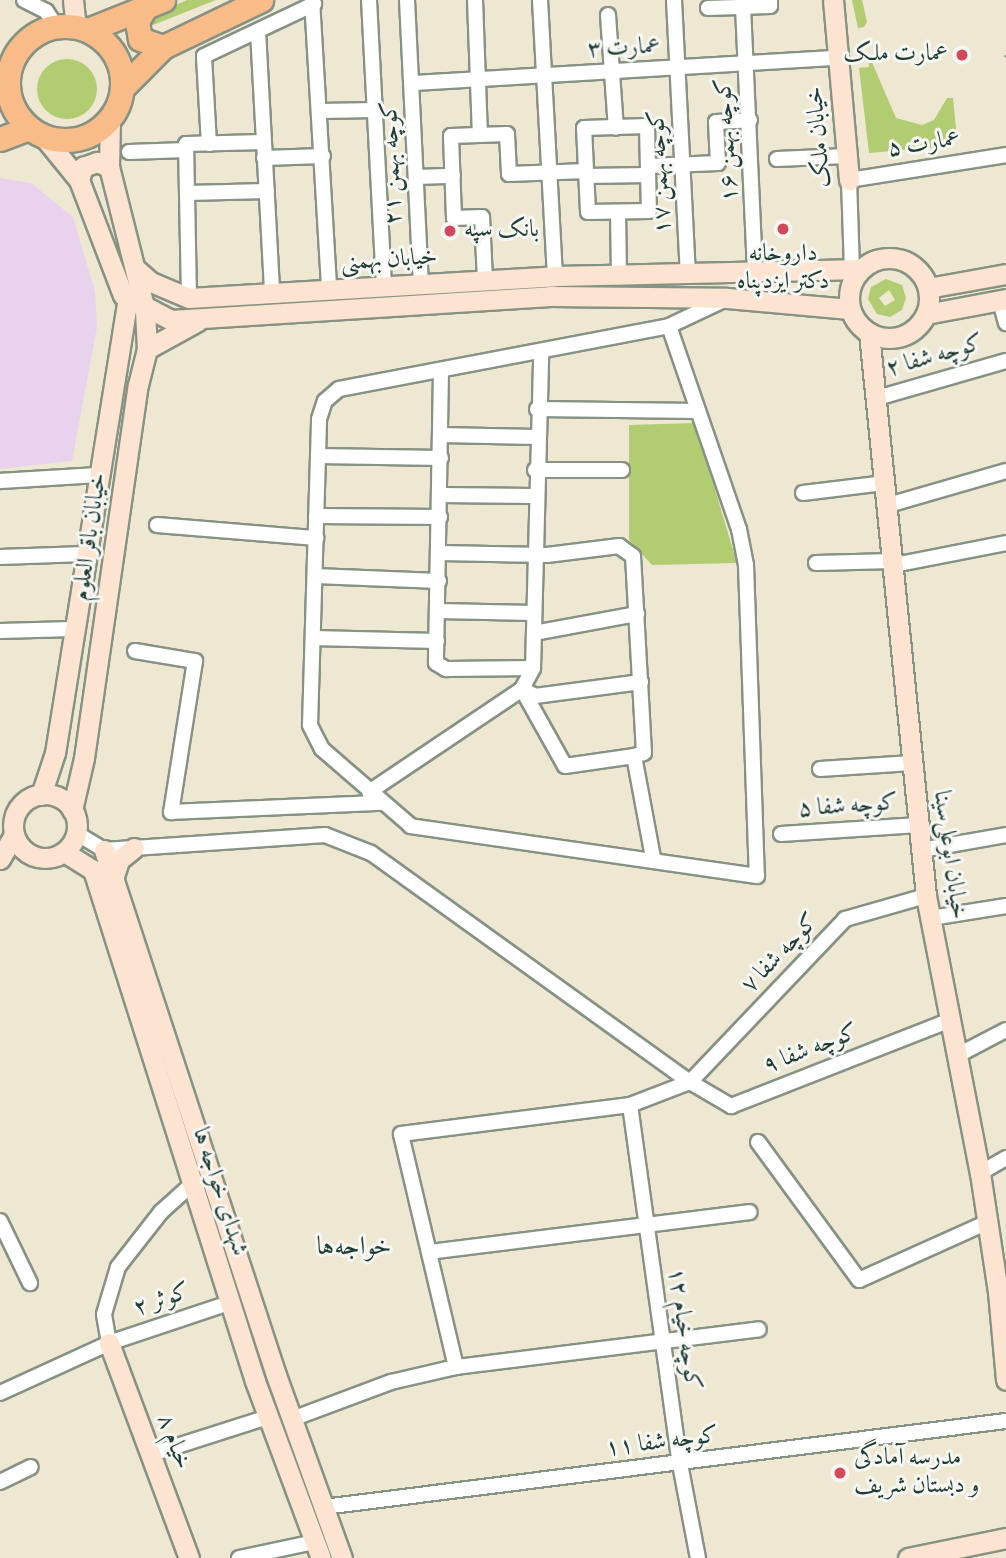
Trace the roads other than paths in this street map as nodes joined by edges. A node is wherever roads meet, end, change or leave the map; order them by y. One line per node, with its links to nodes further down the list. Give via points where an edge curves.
1 (24, 0): 16 (street)
2 (74, 0): 16 (street)
3 (261, 0): 18 (main road)
4 (369, 0): 28 (street)
5 (407, 0): 25 (street, کوچه بهمن ۲۱)
6 (475, 0): 24 (street)
7 (540, 0): 23 (street)
8 (674, 0): 21 (street, کوچه بهمن ۱۷)
9 (770, 0): 13 (street, via 770,6)
10 (833, 0): 19 (street, خیابان ملک)
11 (313, 2): 17 (street); 29 (street)
12 (154, 5): 16 (main road); 18 (main road, via 137,21 137,33 145,44)
13 (743, 7): 14 (street); 20 (street, کوچه بهمن ۱۶)
14 (708, 8)
15 (608, 15): 22 (street)
16 (74, 28): 26 (main road, via 115,52); 27 (main road, via 22,45)
17 (258, 31): 36 (street); 37 (street, via 204,56)
18 (163, 47): 26 (main road)
19 (838, 58): 20 (street, عمارت ۳); 42 (street, خیابان ملک)
20 (747, 64): 21 (street, عمارت ۳); 31 (street, کوچه بهمن ۱۶)
21 (677, 69): 22 (street, عمارت ۳); 45 (street, کوچه بهمن ۱۷)
22 (612, 72): 23 (street, عمارت ۳); 32 (street)
23 (544, 76): 24 (street, عمارت ۳); 48 (street)
24 (478, 80): 25 (street, عمارت ۳); 34 (street)
25 (413, 83): 51 (street, کوچه بهمن ۲۱)
26 (123, 87): 30 (main road)
27 (4, 89): 33 (main road, via 18,116)
28 (375, 110): 29 (street); 66 (street)
29 (321, 111): 41 (street)
30 (110, 120): 33 (main road, via 79,139); 46 (street, خیابان باقر العلوم)
31 (750, 120): 45 (street, via 716,122 718,163); 59 (street, کوچه بهمن ۱۶)
32 (615, 128): 47 (street, via 647,127); 49 (street, via 584,128)
33 (36, 132): 35 (main road); 52 (street)
34 (480, 135): 48 (street, via 507,134 509,174); 50 (street, via 451,136)
35 (0, 139)
36 (263, 142): 37 (street); 43 (street)
37 (209, 144): 38 (street, via 186,144)
38 (186, 150): 39 (street); 55 (street)
39 (129, 152)
40 (1006, 155): 53 (street, عمارت ۵)
41 (323, 156): 43 (street); 68 (street)
42 (847, 156): 44 (street); 53 (street, خیابان ملک)
43 (264, 158): 54 (street)
44 (777, 159)
45 (685, 165): 47 (street); 60 (street, کوچه بهمن ۱۷)
46 (109, 167): 52 (street, via 97,162 83,167); 58 (street, خیابان باقر العلوم)
47 (648, 170): 49 (street); 56 (street, via 649,211)
48 (550, 173): 49 (street); 63 (street)
49 (586, 173): 56 (street, via 588,212)
50 (453, 176): 51 (street); 64 (street, via 454,218 482,217)
51 (416, 177): 65 (street, کوچه بهمن ۲۱)
52 (79, 180): 72 (street, via 113,278)
53 (849, 180): 57 (street, خیابان ملک)
54 (267, 191): 55 (street); 69 (street)
55 (187, 193): 70 (street)
56 (618, 212): 62 (street)
57 (857, 269): 59 (street, خیابان بهمنی); 67 (street, via 894,258 916,268); 74 (street, via 849,291)
58 (137, 270): 70 (street, خیابان بهمنی, via 151,282); 75 (street, خیابان باقر العلوم)
59 (755, 271): 60 (street, خیابان بهمنی)
60 (688, 274): 62 (street, خیابان بهمنی)
61 (1006, 274): 67 (street)
62 (619, 275): 63 (street, خیابان بهمنی)
63 (555, 276): 64 (street, خیابان بهمنی)
64 (485, 280): 65 (street, خیابان بهمنی)
65 (421, 283): 66 (street, خیابان بهمنی)
66 (384, 285): 68 (street, خیابان بهمنی)
67 (929, 288): 76 (street)
68 (329, 289): 69 (street, خیابان بهمنی)
69 (272, 293): 70 (street, خیابان بهمنی)
70 (189, 298)
71 (727, 298): 74 (street, خیابان بهمنی); 77 (street, خیابان بهمنی, via 550,296); 79 (street)
72 (128, 299): 75 (street, خیابان بهمنی); 95 (street, خیابان باقر العلوم)
73 (1003, 300): 76 (street); 78 (street)
74 (850, 309): 80 (street)
75 (145, 310): 77 (street, خیابان بهمنی, via 171,320); 81 (street, خیابان باقر العلوم)
76 (926, 314): 80 (street, via 902,337)
77 (198, 321): 81 (street)
78 (1006, 323)
79 (668, 326): 82 (street); 87 (street)
80 (869, 333): 85 (street, خیابان ابوعلی‌سینا)
81 (147, 349): 133 (street, خیابان باقر العلوم, via 138,384 85,758)
82 (541, 352): 84 (street); 86 (street)
83 (1006, 361): 85 (street, کوچه شفا ۲)
84 (441, 371): 88 (street); 90 (street, via 339,389 324,401)
85 (877, 398): 97 (street, خیابان ابوعلی‌سینا)
86 (537, 409): 87 (street); 89 (street)
87 (697, 411): 143 (street, via 746,565 757,876)
88 (442, 435): 89 (street); 91 (street)
89 (536, 437): 92 (street)
90 (318, 456): 91 (street); 102 (street)
91 (441, 458): 99 (street)
92 (535, 470): 93 (street); 100 (street)
93 (622, 470)
94 (1006, 471): 101 (street)
95 (99, 475): 96 (street); 109 (street, خیابان باقر العلوم)
96 (0, 481)
97 (885, 483): 98 (street); 101 (street, خیابان ابوعلی‌سینا)
98 (803, 493)
99 (440, 495): 100 (street); 103 (street)
100 (534, 496): 108 (street)
101 (888, 505): 112 (street, خیابان ابوعلی‌سینا)
102 (316, 516): 103 (street); 105 (street)
103 (440, 517): 107 (street)
104 (157, 525): 105 (street)
105 (316, 538): 113 (street)
106 (1006, 543): 112 (street)
107 (440, 553): 108 (street); 114 (street)
108 (535, 553): 116 (street); 117 (street, via 619,547 634,556)
109 (85, 554): 110 (street); 118 (street, خیابان باقر العلوم)
110 (0, 557)
111 (816, 563): 112 (street)
112 (893, 563): 128 (street, خیابان ابوعلی‌سینا)
113 (315, 576): 114 (street); 121 (street)
114 (439, 580): 115 (street)
115 (439, 611): 116 (street); 122 (street)
116 (533, 613): 120 (street)
117 (637, 614): 120 (street); 125 (street)
118 (73, 629): 119 (street); 131 (street, خیابان باقر العلوم, via 55,753)
119 (0, 631)
120 (534, 633): 124 (street)
121 (313, 638): 122 (street); 130 (street, via 310,725 322,749)
122 (437, 640): 124 (street, via 436,663 446,669)
123 (135, 651): 132 (street, via 195,661 171,812)
124 (533, 668): 126 (street)
125 (640, 682): 126 (street, via 536,696); 127 (street, via 644,753)
126 (522, 689): 127 (street, via 565,766); 130 (street)
127 (634, 756): 143 (street)
128 (912, 762): 129 (street); 134 (street, خیابان ابوعلی‌سینا)
129 (820, 769)
130 (369, 792): 132 (street)
131 (41, 795): 133 (street, via 61,799); 137 (street, via 22,804 16,813)
132 (381, 803): 143 (street, via 411,826)
133 (72, 810): 135 (street)
134 (919, 825): 136 (street, کوچه شفا ۵); 141 (street, خیابان ابوعلی‌سینا)
135 (76, 834): 140 (street); 142 (street)
136 (781, 834)
137 (14, 835): 142 (street, via 34,856); 144 (street)
138 (1006, 835): 141 (street)
139 (134, 848): 140 (street); 145 (street, via 119,860); 152 (street, via 325,835 371,853)
140 (104, 850): 145 (street, شهدای خواجه ها)
141 (921, 850): 146 (street, خیابان ابوعلی‌سینا)
142 (64, 852): 157 (street, شهدای خواجه ها, via 93,870)
143 (653, 858)
144 (0, 859)
145 (113, 879): 173 (street, شهدای خواجه ها)
146 (926, 895): 148 (street, خیابان ابوعلی‌سینا); 152 (street, کوچه شفا ۷, via 845,919)
147 (1006, 906): 148 (street)
148 (931, 918): 149 (street, خیابان ابوعلی‌سینا)
149 (953, 1019): 151 (street, خیابان ابوعلی‌سینا); 152 (street, کوچه شفا ۹, via 731,1106)
150 (1006, 1030): 151 (street)
151 (960, 1054): 156 (street, خیابان ابوعلی‌سینا)
152 (690, 1082): 153 (street)
153 (630, 1105): 161 (street, کوچه خیام ۱۲); 162 (street, via 401,1134)
154 (758, 1142): 160 (street, via 859,1280)
155 (1006, 1158): 156 (street)
156 (980, 1173): 160 (street, خیابان ابوعلی‌سینا)
157 (191, 1185): 165 (street, شهدای خواجه ها); 168 (street, via 161,1212 118,1267 103,1314)
158 (750, 1212): 161 (street)
159 (0, 1221): 163 (street)
160 (988, 1222): 164 (street, خیابان ابوعلی‌سینا)
161 (646, 1226): 162 (street); 167 (street, کوچه خیام ۱۲)
162 (429, 1252): 169 (street)
163 (30, 1283)
164 (1002, 1290): 170 (street, خیابان ابوعلی‌سینا)
165 (229, 1303): 168 (street, کوثر ۲); 172 (street, شهدای خواجه ها)
166 (759, 1329): 167 (street)
167 (662, 1340): 169 (street); 176 (street, کوچه خیام ۱۲)
168 (109, 1343): 171 (street, کوثر ۲); 175 (street, خیام ۸)
169 (456, 1367): 173 (street, via 391,1382)
170 (1006, 1380)
171 (0, 1393)
172 (268, 1417): 175 (street); 181 (street, شهدای خواجه ها)
173 (292, 1419): 179 (street, شهدای خواجه ها)
174 (1006, 1421): 176 (street, کوچه شفا ۱۱)
175 (152, 1454): 182 (street, خیام ۸)
176 (680, 1464): 179 (street, کوچه شفا ۱۱); 185 (street, کوچه خیام ۱۲)
177 (31, 1467): 178 (street)
178 (0, 1482)
179 (324, 1507): 184 (street, شهدای خواجه ها)
180 (1006, 1538): 186 (street)
181 (317, 1550): 183 (street)
182 (189, 1558)
183 (239, 1558)
184 (342, 1558)
185 (698, 1558)
186 (908, 1558)

